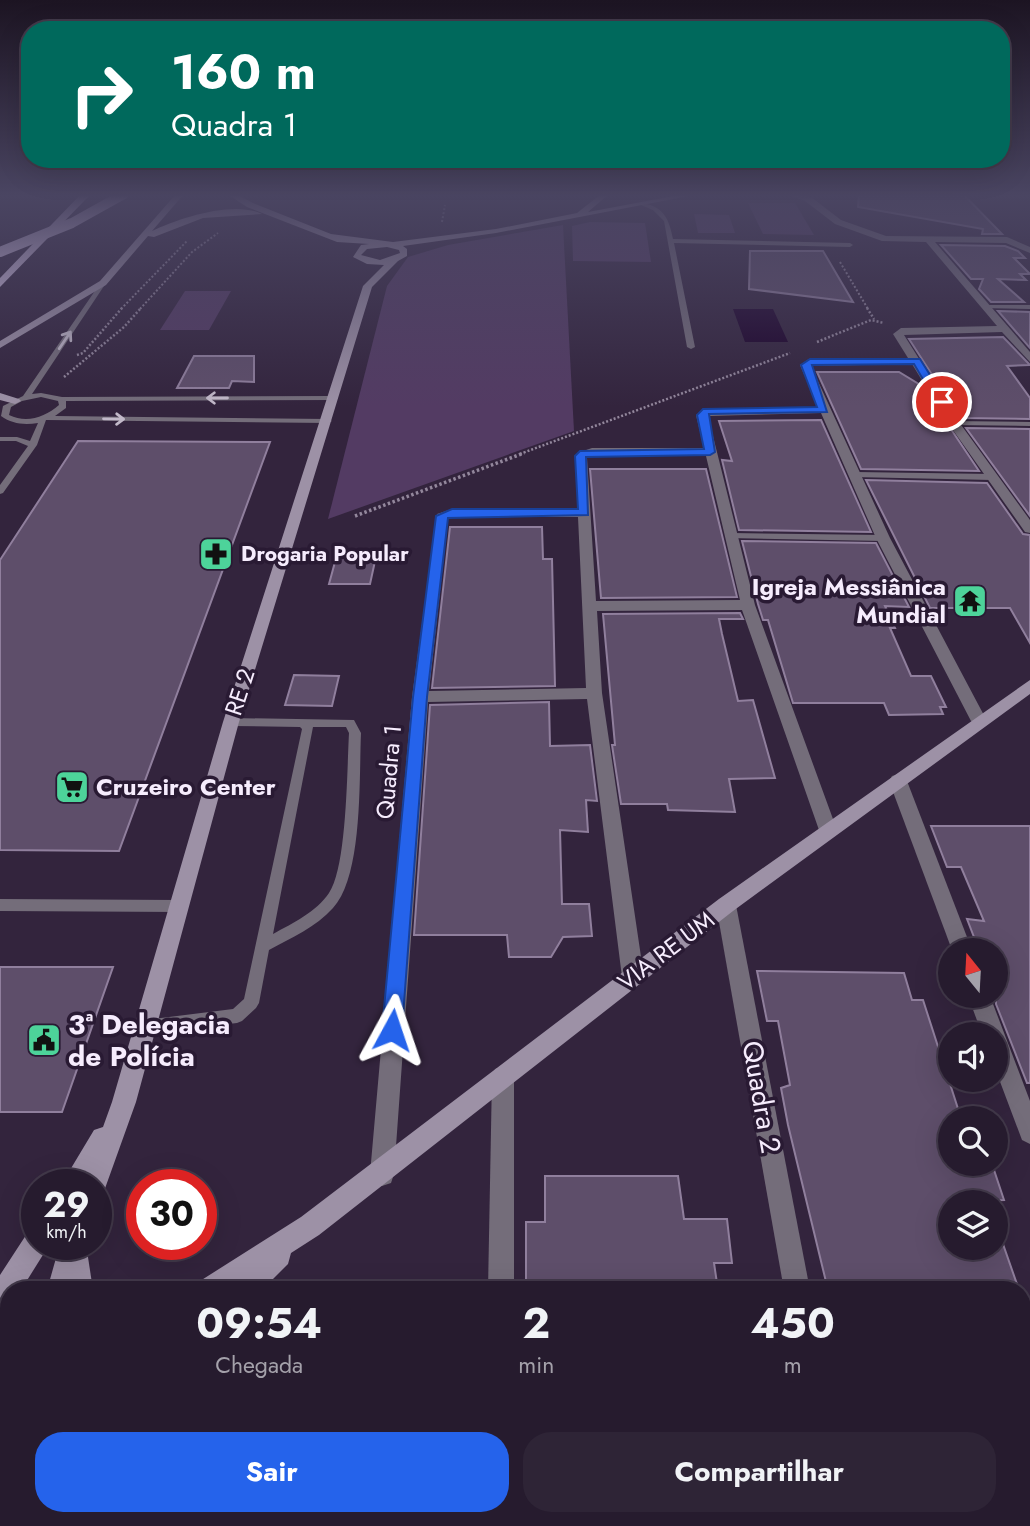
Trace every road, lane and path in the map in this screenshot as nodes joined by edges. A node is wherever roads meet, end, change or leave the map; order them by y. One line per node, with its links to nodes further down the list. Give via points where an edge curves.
1 (17, 265): 9 (highway)
2 (120, 265): 10 (street)
3 (160, 265): 22 (path, via 83,353)
4 (180, 265): 23 (path, via 124,327)
5 (362, 265): 11 (street, RE 2)
6 (390, 265): 11 (street, RE 2)
7 (675, 265): 18 (lane)
8 (950, 265): 12 (street)
9 (1, 282)
10 (103, 283): 16 (street); 22 (lane, one-way to 10)
11 (368, 286): 26 (street, RE 2)
12 (985, 307): 13 (lane); 14 (street)
13 (1030, 307)
14 (1005, 329): 15 (street); 20 (street)
15 (900, 331): 17 (path, via 871,320); 21 (street)
16 (0, 345)
17 (811, 345)
18 (691, 347)
19 (798, 349): 43 (path)
20 (1030, 359)
21 (917, 361): 29 (street, via 807,363); 34 (street)
22 (49, 364): 27 (lane)
23 (41, 395): 27 (lane); 28 (lane)
24 (0, 396): 27 (street)
25 (255, 398): 26 (lane); 28 (lane, one-way to 28); 32 (lane, via 259,410)
26 (334, 398): 33 (street, RE 2)
27 (21, 399): 31 (lane, via 7,406)
28 (62, 400): 30 (lane, via 63,406)
29 (823, 410): 38 (street, via 706,411 702,415); 39 (street)
30 (44, 418): 31 (lane); 32 (lane, one-way to 32); 37 (lane)
31 (3, 419)
32 (254, 421): 33 (lane)
33 (328, 421): 53 (street, RE 2)
34 (954, 423): 35 (lane); 40 (street)
35 (1030, 424)
36 (0, 439): 37 (lane)
37 (33, 444): 41 (lane)
38 (710, 452): 42 (street, via 584,454); 45 (street)
39 (856, 475): 40 (lane); 46 (street)
40 (992, 477): 44 (street)
41 (0, 491)
42 (584, 513): 48 (street); 51 (street, Quadra 1, via 442,516)
43 (355, 516)
44 (1030, 528)
45 (731, 536): 46 (lane); 47 (street)
46 (883, 538): 52 (street)
47 (748, 605): 48 (street); 56 (street)
48 (589, 607): 50 (street)
49 (1030, 686): 52 (street, VIA RE UM)
50 (594, 694): 51 (street); 62 (street)
51 (420, 697): 70 (street, Quadra 1)
52 (979, 721): 55 (street, VIA RE UM)
53 (231, 722): 54 (lane); 58 (street, RE 2)
54 (303, 723): 61 (lane, via 308,728); 61 (lane, via 340,721 349,723 355,733 346,856 338,892 314,918)
55 (898, 781): 56 (street, VIA RE UM); 60 (street)
56 (828, 831): 59 (street, VIA RE UM)
57 (0, 905): 58 (lane)
58 (180, 905): 63 (street, RE 2)
59 (726, 905): 62 (street, VIA RE UM); 81 (street, Quadra 2)
60 (957, 938)
61 (263, 946): 63 (lane, via 246,1010 237,1016)
62 (633, 977): 65 (street, VIA RE UM)
63 (145, 1027): 66 (street, RE 2)
64 (1008, 1073): 67 (street)
65 (503, 1077): 70 (street, VIA RE UM); 80 (street)
66 (124, 1102): 68 (street, RE 2); 69 (street, RE 2)
67 (1030, 1132)
68 (83, 1169)
69 (100, 1169)
70 (382, 1174): 71 (street, VIA RE UM)
71 (310, 1226): 78 (street, VIA RE UM); 79 (street, VIA RE UM)
72 (25, 1260): 75 (street)
73 (68, 1260): 76 (street)
74 (75, 1260): 77 (street)
75 (11, 1281)
76 (62, 1281)
77 (78, 1281)
78 (223, 1281)
79 (252, 1281)
80 (501, 1281)
81 (795, 1281)

